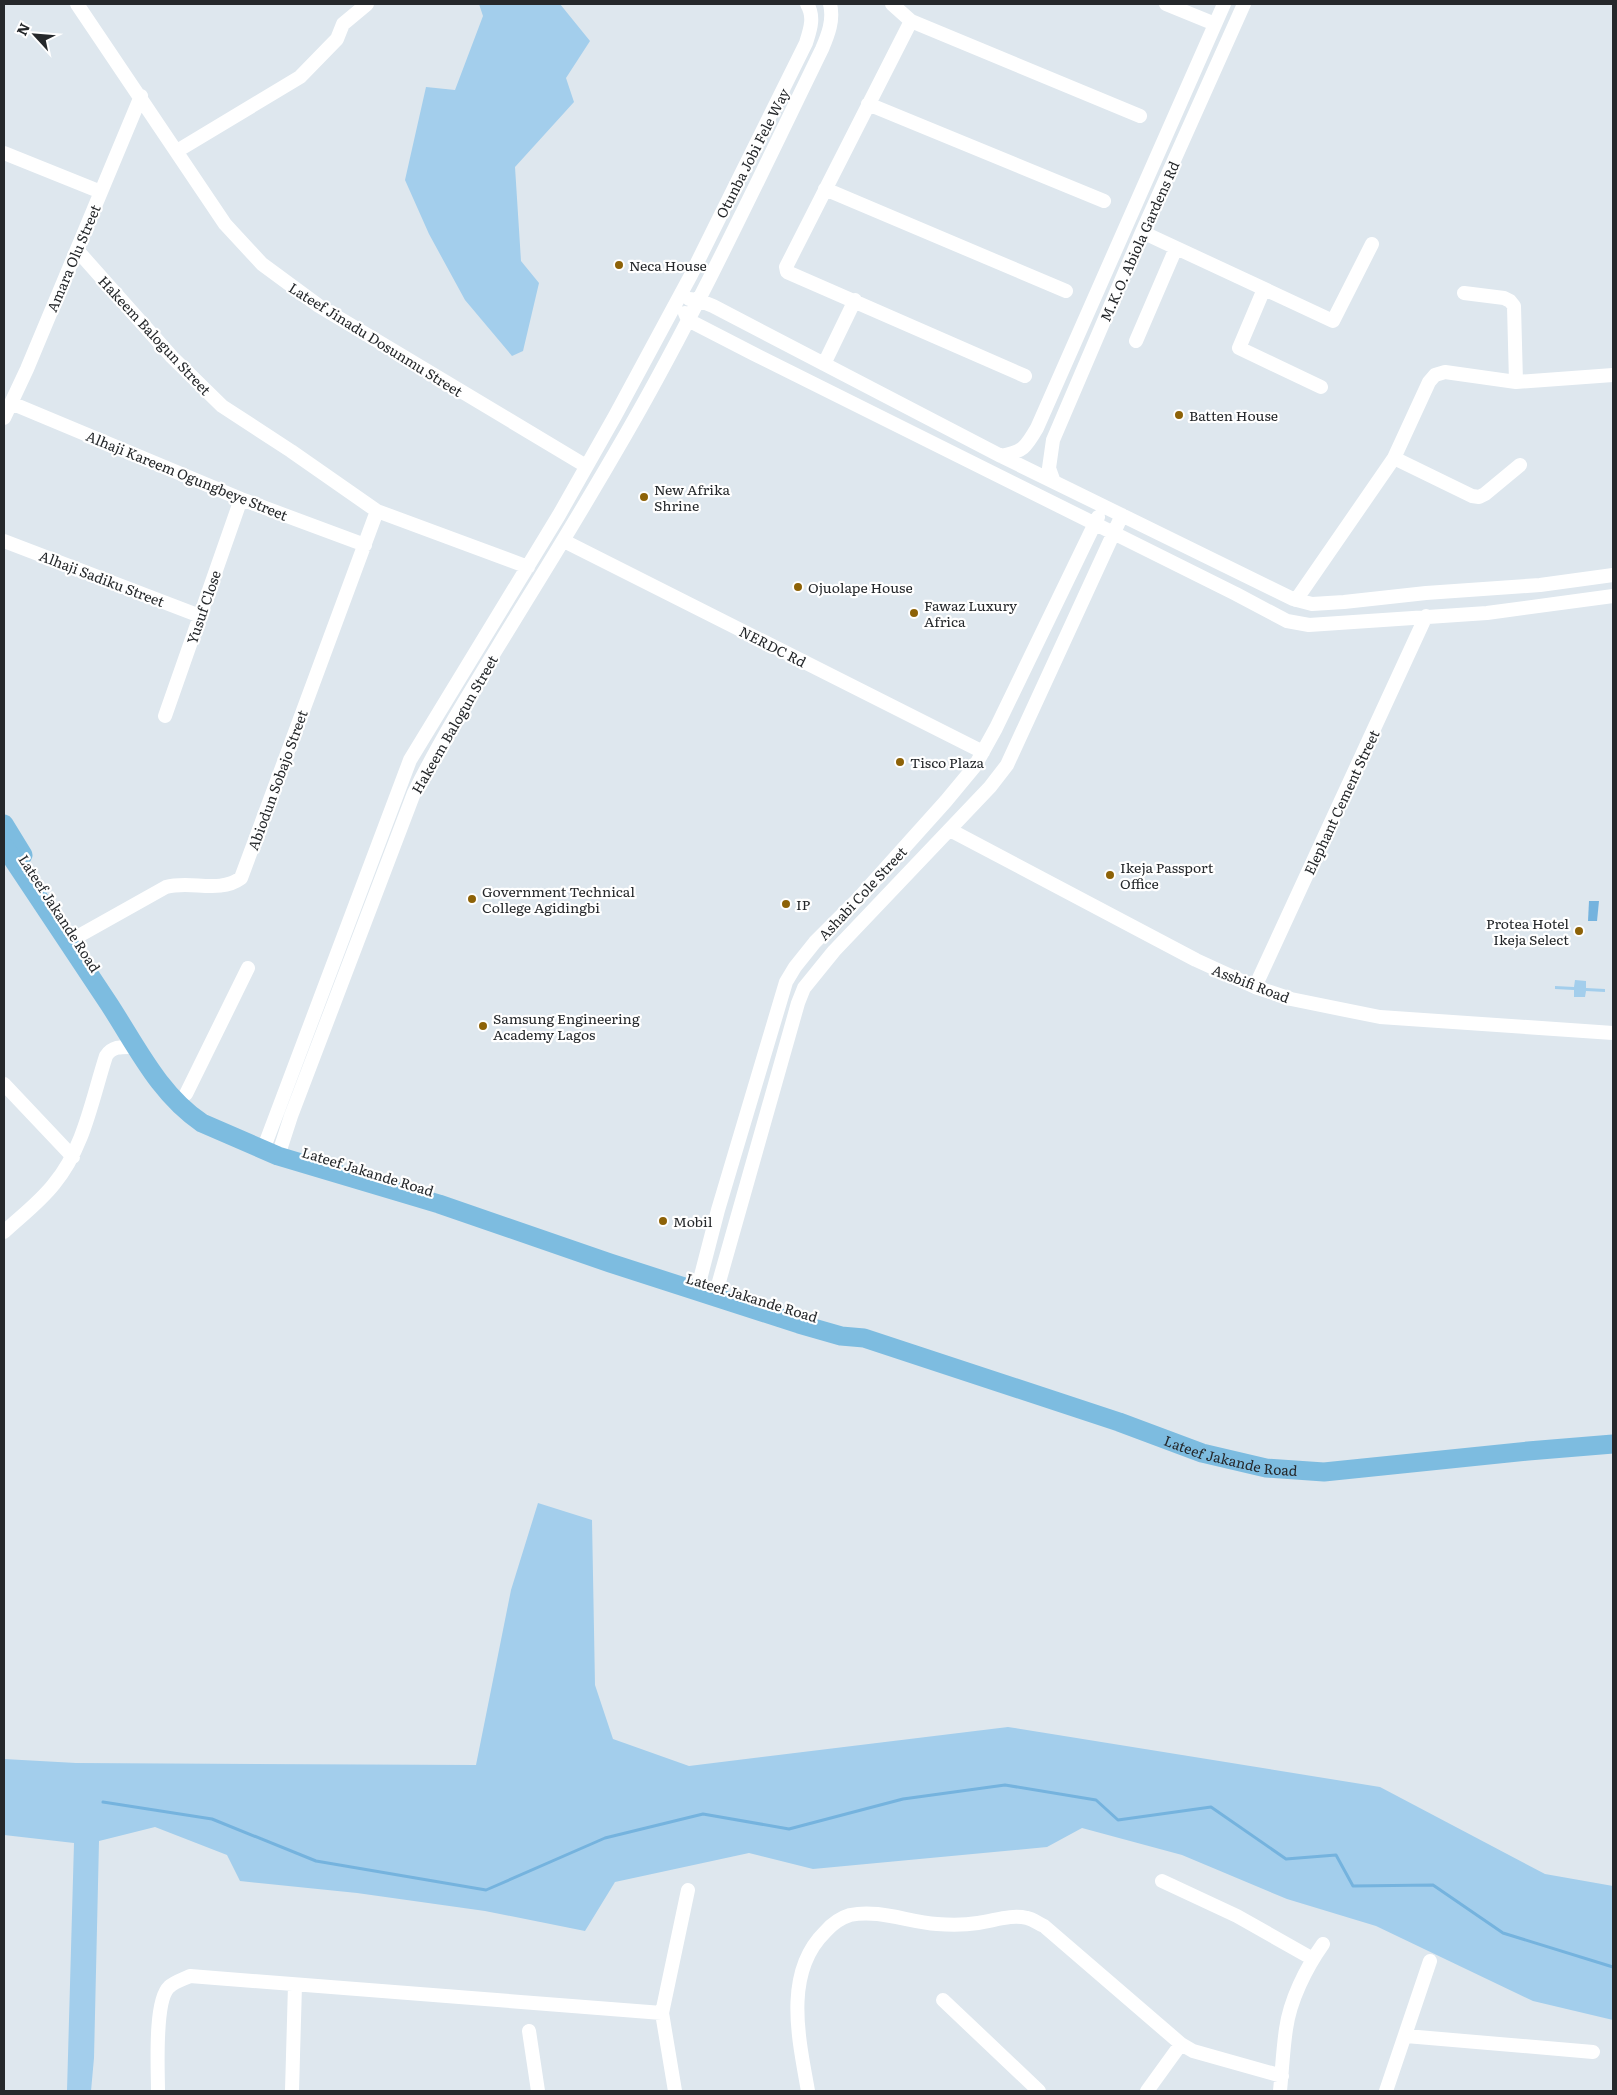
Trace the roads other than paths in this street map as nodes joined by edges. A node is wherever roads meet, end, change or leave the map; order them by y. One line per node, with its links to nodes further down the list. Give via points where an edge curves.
1 (77, 4): 11 (street, Lateef Jinadu Dosunmu Street)
2 (368, 4): 16 (street, via 343,24 337,38 300,77)
3 (807, 4): 28 (street, Otunba Jobi Fele Way, via 811,10 812,26 806,44)
4 (830, 4): 29 (street, Otunba Jobi Fele Way, via 830,31 822,49)
5 (892, 4): 9 (street)
6 (1166, 4): 10 (street)
7 (1224, 4): 10 (street, M.K.O. Abiola Gardens Rd)
8 (1244, 4): 15 (street, M.K.O. Abiola Gardens Rd)
9 (911, 21): 12 (street); 14 (street)
10 (1215, 24): 13 (street, M.K.O. Abiola Gardens Rd)
11 (141, 96): 16 (street, Lateef Jinadu Dosunmu Street); 19 (street, Amara Olu Street)
12 (868, 104): 18 (street); 20 (street)
13 (1176, 113): 15 (street); 42 (street, M.K.O. Abiola Gardens Rd, via 1038,428 1025,448)
14 (1140, 116)
15 (1193, 120): 21 (street, M.K.O. Abiola Gardens Rd)
16 (177, 151): 45 (street, Lateef Jinadu Dosunmu Street, via 225,224 262,264 286,283)
17 (4, 152): 19 (street)
18 (825, 189): 26 (street); 30 (street, via 786,267 787,272)
19 (101, 192): 24 (street, Amara Olu Street)
20 (1104, 201)
21 (1142, 232): 23 (street); 46 (street, M.K.O. Abiola Gardens Rd, via 1053,440 1049,468)
22 (1372, 244): 25 (street, via 1334,321)
23 (1176, 248): 25 (street); 33 (street)
24 (77, 250): 40 (street, Amara Olu Street); 49 (street, Hakeem Balogun Street, via 172,357 222,406)
25 (1264, 289): 39 (street, via 1239,348)
26 (1066, 291)
27 (1464, 293): 38 (street, via 1504,298 1514,306)
28 (678, 299): 29 (street); 31 (street); 45 (street, Hakeem Balogun Street)
29 (698, 300): 31 (street, Otunba Jobi Fele Way); 32 (street)
30 (855, 300): 35 (street); 37 (street)
31 (688, 320): 34 (street); 54 (street, Hakeem Balogun Street)
32 (764, 333): 34 (street); 35 (street)
33 (1136, 341)
34 (754, 354): 51 (street)
35 (824, 364): 42 (street)
36 (1613, 375): 38 (street)
37 (1025, 376)
38 (1516, 382): 43 (street, via 1445,372 1435,375)
39 (1321, 387)
40 (11, 403): 41 (street, Amara Olu Street); 47 (street, Alhaji Kareem Ogungbeye Street)
41 (4, 418)
42 (1001, 456): 46 (street)
43 (1394, 458): 44 (street, via 1479,497); 61 (street)
44 (1520, 465)
45 (586, 466): 56 (street, Hakeem Balogun Street)
46 (1054, 482): 48 (street)
47 (241, 499): 55 (street, Alhaji Kareem Ogungbeye Street); 62 (street, Yusuf Close)
48 (1104, 506): 50 (street); 51 (street, Ashabi Cole Street)
49 (377, 511): 55 (street, Abiodun Sobajo Street); 56 (street, Hakeem Balogun Street)
50 (1122, 515): 52 (street, Ashabi Cole Street); 61 (street)
51 (1094, 525): 52 (street); 58 (street, Ashabi Cole Street)
52 (1113, 534): 60 (street, Ashabi Cole Street); 63 (street, via 1287,621 1309,626)
53 (4, 541): 62 (street, Alhaji Sadiku Street)
54 (564, 541): 65 (street, Hakeem Balogun Street); 67 (street, NERDC Rd)
55 (365, 545): 71 (street, Abiodun Sobajo Street, via 241,878 221,887 179,884 166,887)
56 (528, 567): 64 (street, Hakeem Balogun Street)
57 (1613, 575): 61 (street, via 1540,585 1426,592 1344,602 1312,604)
58 (1065, 587): 60 (street); 67 (street, Ashabi Cole Street)
59 (1613, 596): 63 (street, via 1487,613)
60 (1084, 597): 69 (street, Ashabi Cole Street, via 1007,764)
61 (1296, 600)
62 (200, 616): 66 (street, Yusuf Close)
63 (1426, 616): 74 (street, Elephant Cement Street)
64 (478, 646): 65 (street); 73 (street, Hakeem Balogun Street, via 410,760)
65 (492, 656): 75 (street, Hakeem Balogun Street, via 414,793)
66 (165, 716)
67 (983, 752): 82 (street, Ashabi Cole Street, via 946,801 816,942 786,982)
68 (4, 824): 71 (main road, Lateef Jakande Road)
69 (950, 830): 74 (street, Assbifi Road, via 1196,960); 83 (street, Ashabi Cole Street, via 834,951 804,988)
70 (4, 846): 77 (main road, Lateef Jakande Road)
71 (75, 938): 79 (main road, Lateef Jakande Road, via 150,1049)
72 (248, 968): 79 (street)
73 (324, 987): 75 (street); 80 (street, Hakeem Balogun Street)
74 (1256, 987): 76 (street, Assbifi Road, via 1291,999 1380,1017)
75 (339, 993): 80 (street, Hakeem Balogun Street)
76 (1613, 1033)
77 (136, 1047): 80 (main road, Lateef Jakande Road, via 169,1095 191,1115 202,1123); 81 (street, via 115,1048 106,1056)
78 (4, 1084): 81 (street)
79 (186, 1094): 80 (main road, Lateef Jakande Road, via 208,1111)
80 (272, 1148): 85 (main road, Lateef Jakande Road, via 610,1263)
81 (73, 1157): 84 (street, via 54,1185)
82 (716, 1220): 83 (street); 85 (street, Ashabi Cole Street)
83 (734, 1226): 85 (street, Ashabi Cole Street)
84 (4, 1232)
85 (707, 1288): 86 (main road, Lateef Jakande Road, via 841,1336 864,1338 1202,1452 1266,1468 1324,1472)
86 (1613, 1444)
87 (1162, 1881): 90 (street, via 1237,1916)
88 (688, 1890): 94 (street)
89 (1323, 1944): 90 (street)
90 (1313, 1959): 99 (street, via 1292,2005 1286,2028)
91 (1430, 1961): 96 (street)
92 (295, 1984): 94 (street); 100 (street, via 190,1976 170,1986 162,1997 159,2011); 101 (street)
93 (943, 2000): 105 (street)
94 (662, 2013): 103 (street)
95 (529, 2031): 102 (street)
96 (1406, 2036): 98 (street); 108 (street)
97 (1181, 2044): 99 (street, via 1193,2051); 104 (street, via 1044,1926 1028,1918 937,1924 874,1914 849,1916 833,1924 819,1937 807,1957 798,1988 797,2032); 106 (street)
98 (1593, 2052)
99 (1282, 2076): 107 (street)
100 (158, 2091)
101 (292, 2091)
102 (538, 2091)
103 (675, 2091)
104 (808, 2091)
105 (1039, 2091)
106 (1147, 2091)
107 (1280, 2091)
108 (1386, 2091)

